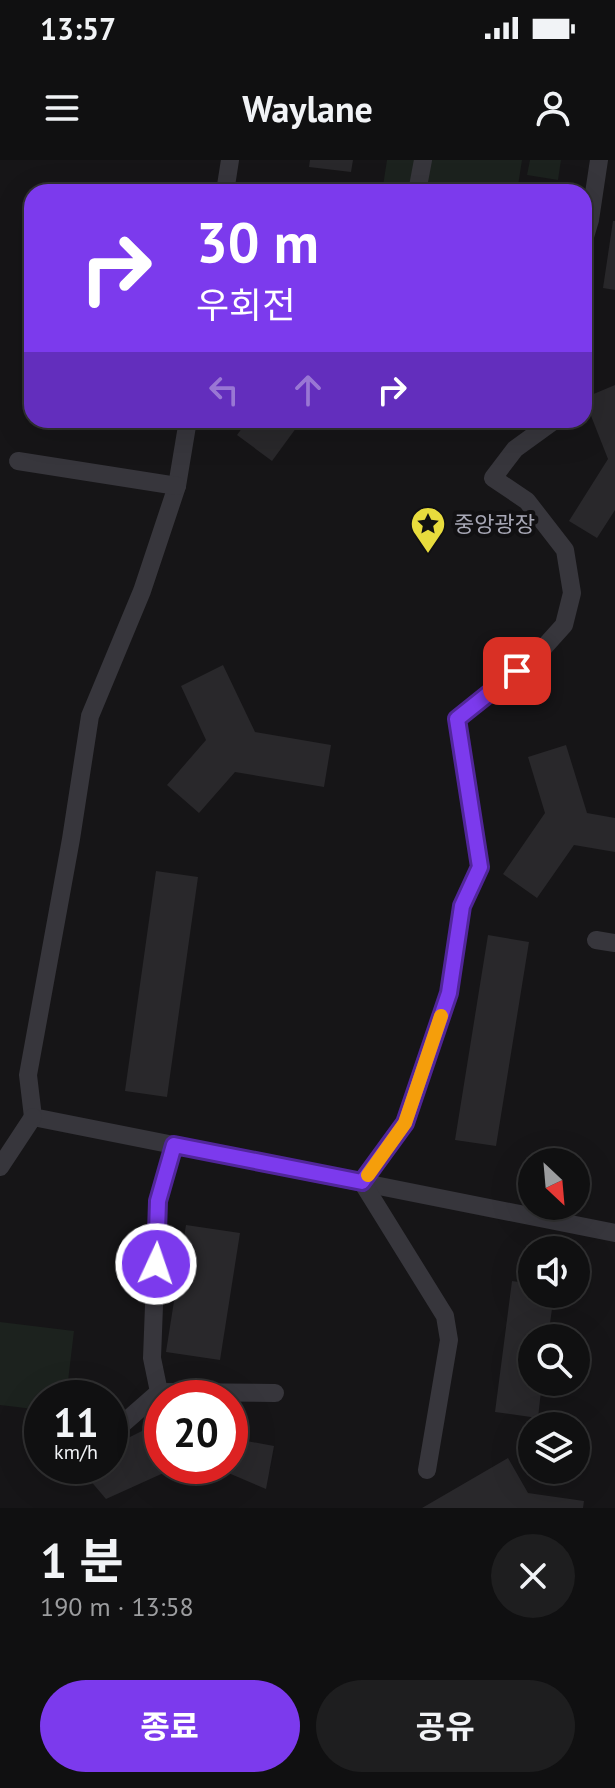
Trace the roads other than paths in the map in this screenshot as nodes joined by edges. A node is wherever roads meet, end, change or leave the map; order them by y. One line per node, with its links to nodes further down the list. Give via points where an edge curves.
1 (230, 160): 4 (lane)
2 (423, 160): 5 (lane)
3 (599, 160): 6 (lane)
4 (226, 184)
5 (418, 184)
6 (592, 207)
7 (187, 428): 10 (lane)
8 (544, 428): 16 (lane, via 515,449 493,478 527,501 565,550 572,593 564,625 537,655 457,719 480,867 462,906 449,993 405,1123)
9 (18, 461): 10 (lane)
10 (177, 486): 13 (lane, via 142,591 90,716 28,1075)
11 (596, 940): 12 (lane)
12 (615, 943)
13 (33, 1117): 14 (lane); 15 (lane)
14 (174, 1145): 16 (lane); 18 (lane, via 158,1201 152,1358)
15 (0, 1167)
16 (362, 1182): 17 (lane); 23 (lane, via 445,1316 449,1340)
17 (615, 1233)
18 (157, 1380)
19 (248, 1393): 20 (lane)
20 (275, 1393)
21 (144, 1405): 22 (lane)
22 (128, 1419)
23 (427, 1470)

